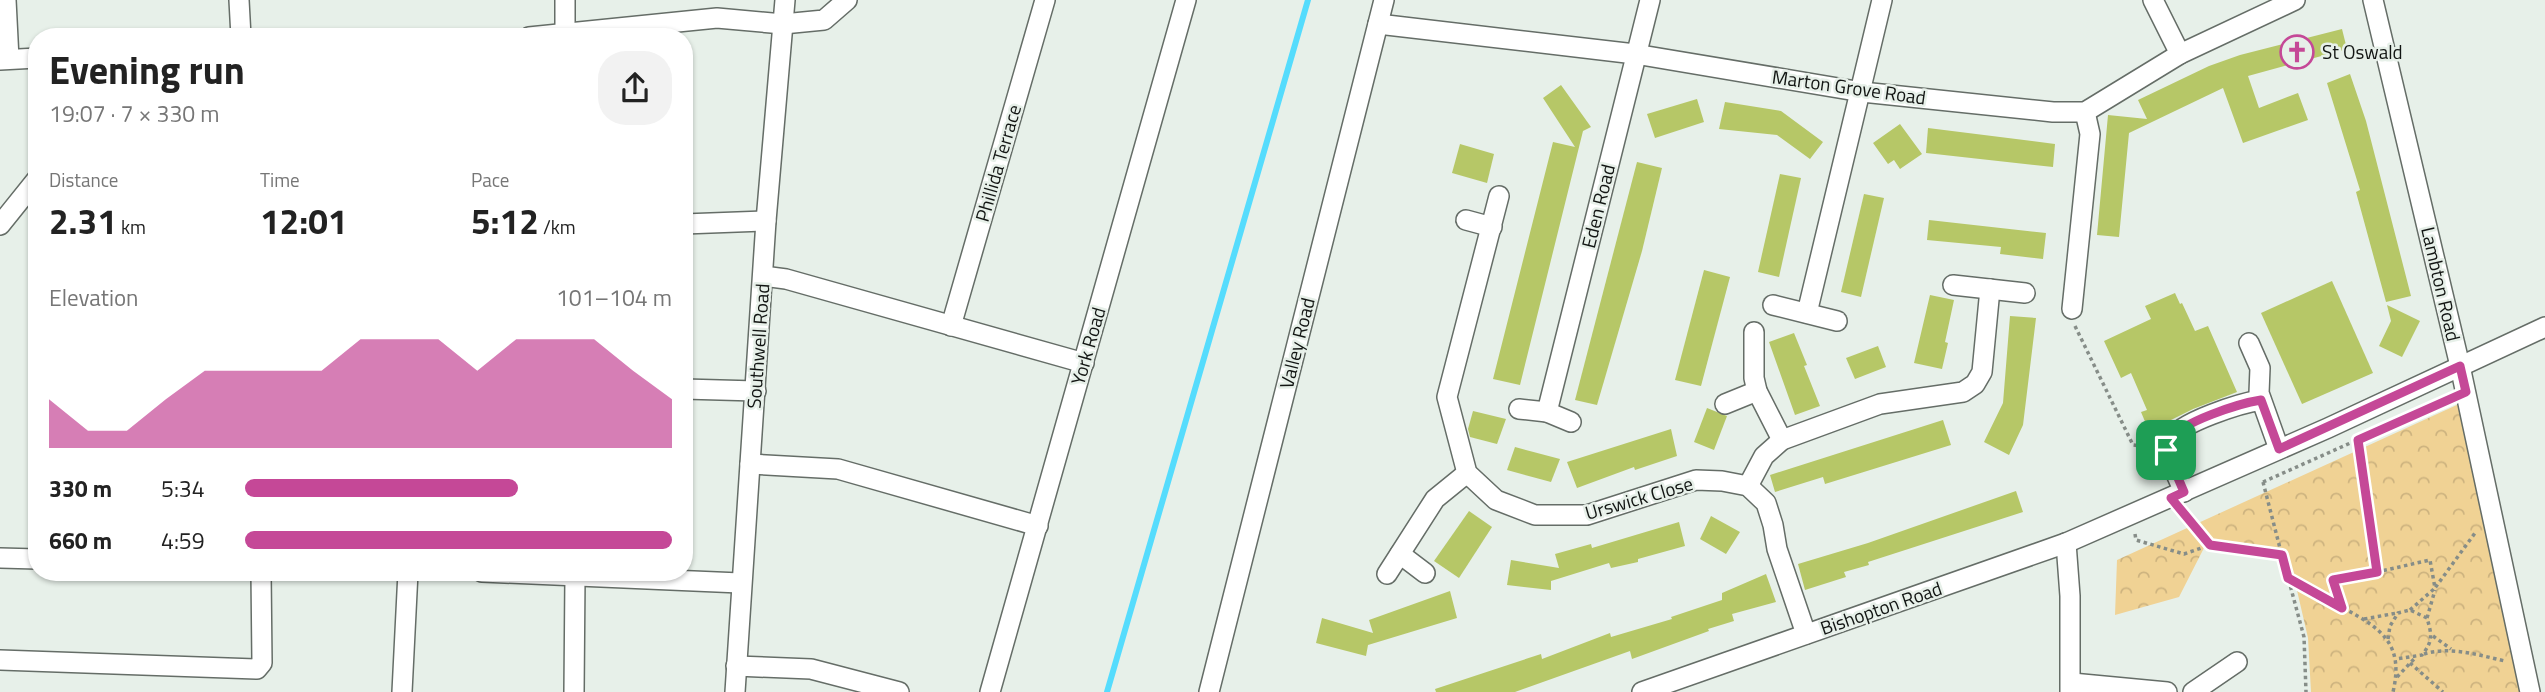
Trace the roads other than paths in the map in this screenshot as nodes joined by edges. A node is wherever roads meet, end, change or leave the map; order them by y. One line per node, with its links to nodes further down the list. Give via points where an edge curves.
1 (6, 0): 22 (street)
2 (239, 0): 16 (street)
3 (565, 0): 17 (street)
4 (785, 0): 14 (street, Southwell Road)
5 (847, 0): 14 (street, via 824,20)
6 (1045, 0): 40 (street, Phillida Terrace)
7 (1186, 0): 44 (street, York Road)
8 (1384, 0): 15 (street, Valley Road)
9 (1650, 0): 19 (street, Eden Road)
10 (1882, 0): 23 (street)
11 (2153, 0): 20 (street)
12 (2295, 0): 20 (street)
13 (2373, 0): 45 (street, Lambton Road)
14 (783, 24): 18 (street, via 717,18); 28 (street, Southwell Road)
15 (1378, 24): 19 (street, Marton Grove Road); 77 (street, Valley Road)
16 (241, 28)
17 (565, 28)
18 (608, 28)
19 (1635, 54): 23 (street, Marton Grove Road); 52 (street, Eden Road)
20 (2180, 54): 24 (street)
21 (28, 59): 22 (street)
22 (5, 60)
23 (1862, 92): 24 (street, Marton Grove Road); 38 (street)
24 (2085, 112): 37 (street, via 2090,134)
25 (28, 190): 30 (street)
26 (1499, 196): 31 (street)
27 (1466, 220): 31 (street)
28 (765, 221): 29 (street); 32 (street, Southwell Road)
29 (693, 224)
30 (0, 225)
31 (1492, 227): 57 (street, via 1447,397)
32 (763, 276): 40 (street); 47 (street, Southwell Road)
33 (1953, 285): 34 (street)
34 (1990, 289): 35 (street); 54 (street, via 1982,372 1964,392 1880,404)
35 (2025, 293)
36 (1773, 305): 38 (street)
37 (2072, 309)
38 (1807, 313): 39 (street)
39 (1837, 321)
40 (951, 326): 44 (street)
41 (2545, 327): 45 (street)
42 (1754, 332): 48 (street)
43 (2249, 343): 49 (street, via 2260,368)
44 (1084, 363): 60 (street, York Road)
45 (2460, 366): 55 (street); 86 (street, Lambton Road)
46 (693, 389): 47 (street)
47 (756, 391): 56 (street, Southwell Road)
48 (1757, 391): 50 (street); 54 (street)
49 (2261, 400): 55 (street); 59 (street, via 2238,404 2181,428 2170,438 2166,450)
50 (1725, 404)
51 (1518, 409): 52 (street)
52 (1547, 412): 53 (street)
53 (1572, 422)
54 (1782, 440): 58 (street, via 1764,456)
55 (2279, 449): 59 (street)
56 (750, 464): 60 (street, via 838,469); 71 (street, Southwell Road)
57 (1467, 473): 58 (street, Urswick Close, via 1496,500 1535,515 1587,515 1696,480); 62 (street, via 1435,499)
58 (1748, 486): 72 (street, via 1766,503)
59 (2171, 497): 61 (street, Bishopton Road)
60 (1038, 526): 82 (street, York Road)
61 (2066, 543): 72 (street, Bishopton Road); 76 (street)
62 (1399, 554): 65 (street); 66 (street)
63 (0, 558): 64 (street)
64 (28, 559)
65 (1425, 572)
66 (1387, 574)
67 (261, 581): 73 (street, via 262,663 257,669)
68 (408, 581): 78 (street)
69 (575, 581): 79 (street)
70 (693, 581): 71 (street)
71 (740, 583): 75 (street, Southwell Road)
72 (1806, 634): 83 (street, Bishopton Road)
73 (0, 660)
74 (2237, 662): 85 (street)
75 (736, 666): 80 (street, Southwell Road); 81 (street, via 811,669)
76 (2071, 687): 84 (street)
77 (1209, 690)
78 (402, 692)
79 (574, 692)
80 (735, 692)
81 (899, 692)
82 (990, 692)
83 (1642, 692)
84 (2167, 692)
85 (2193, 692)
86 (2530, 692)

